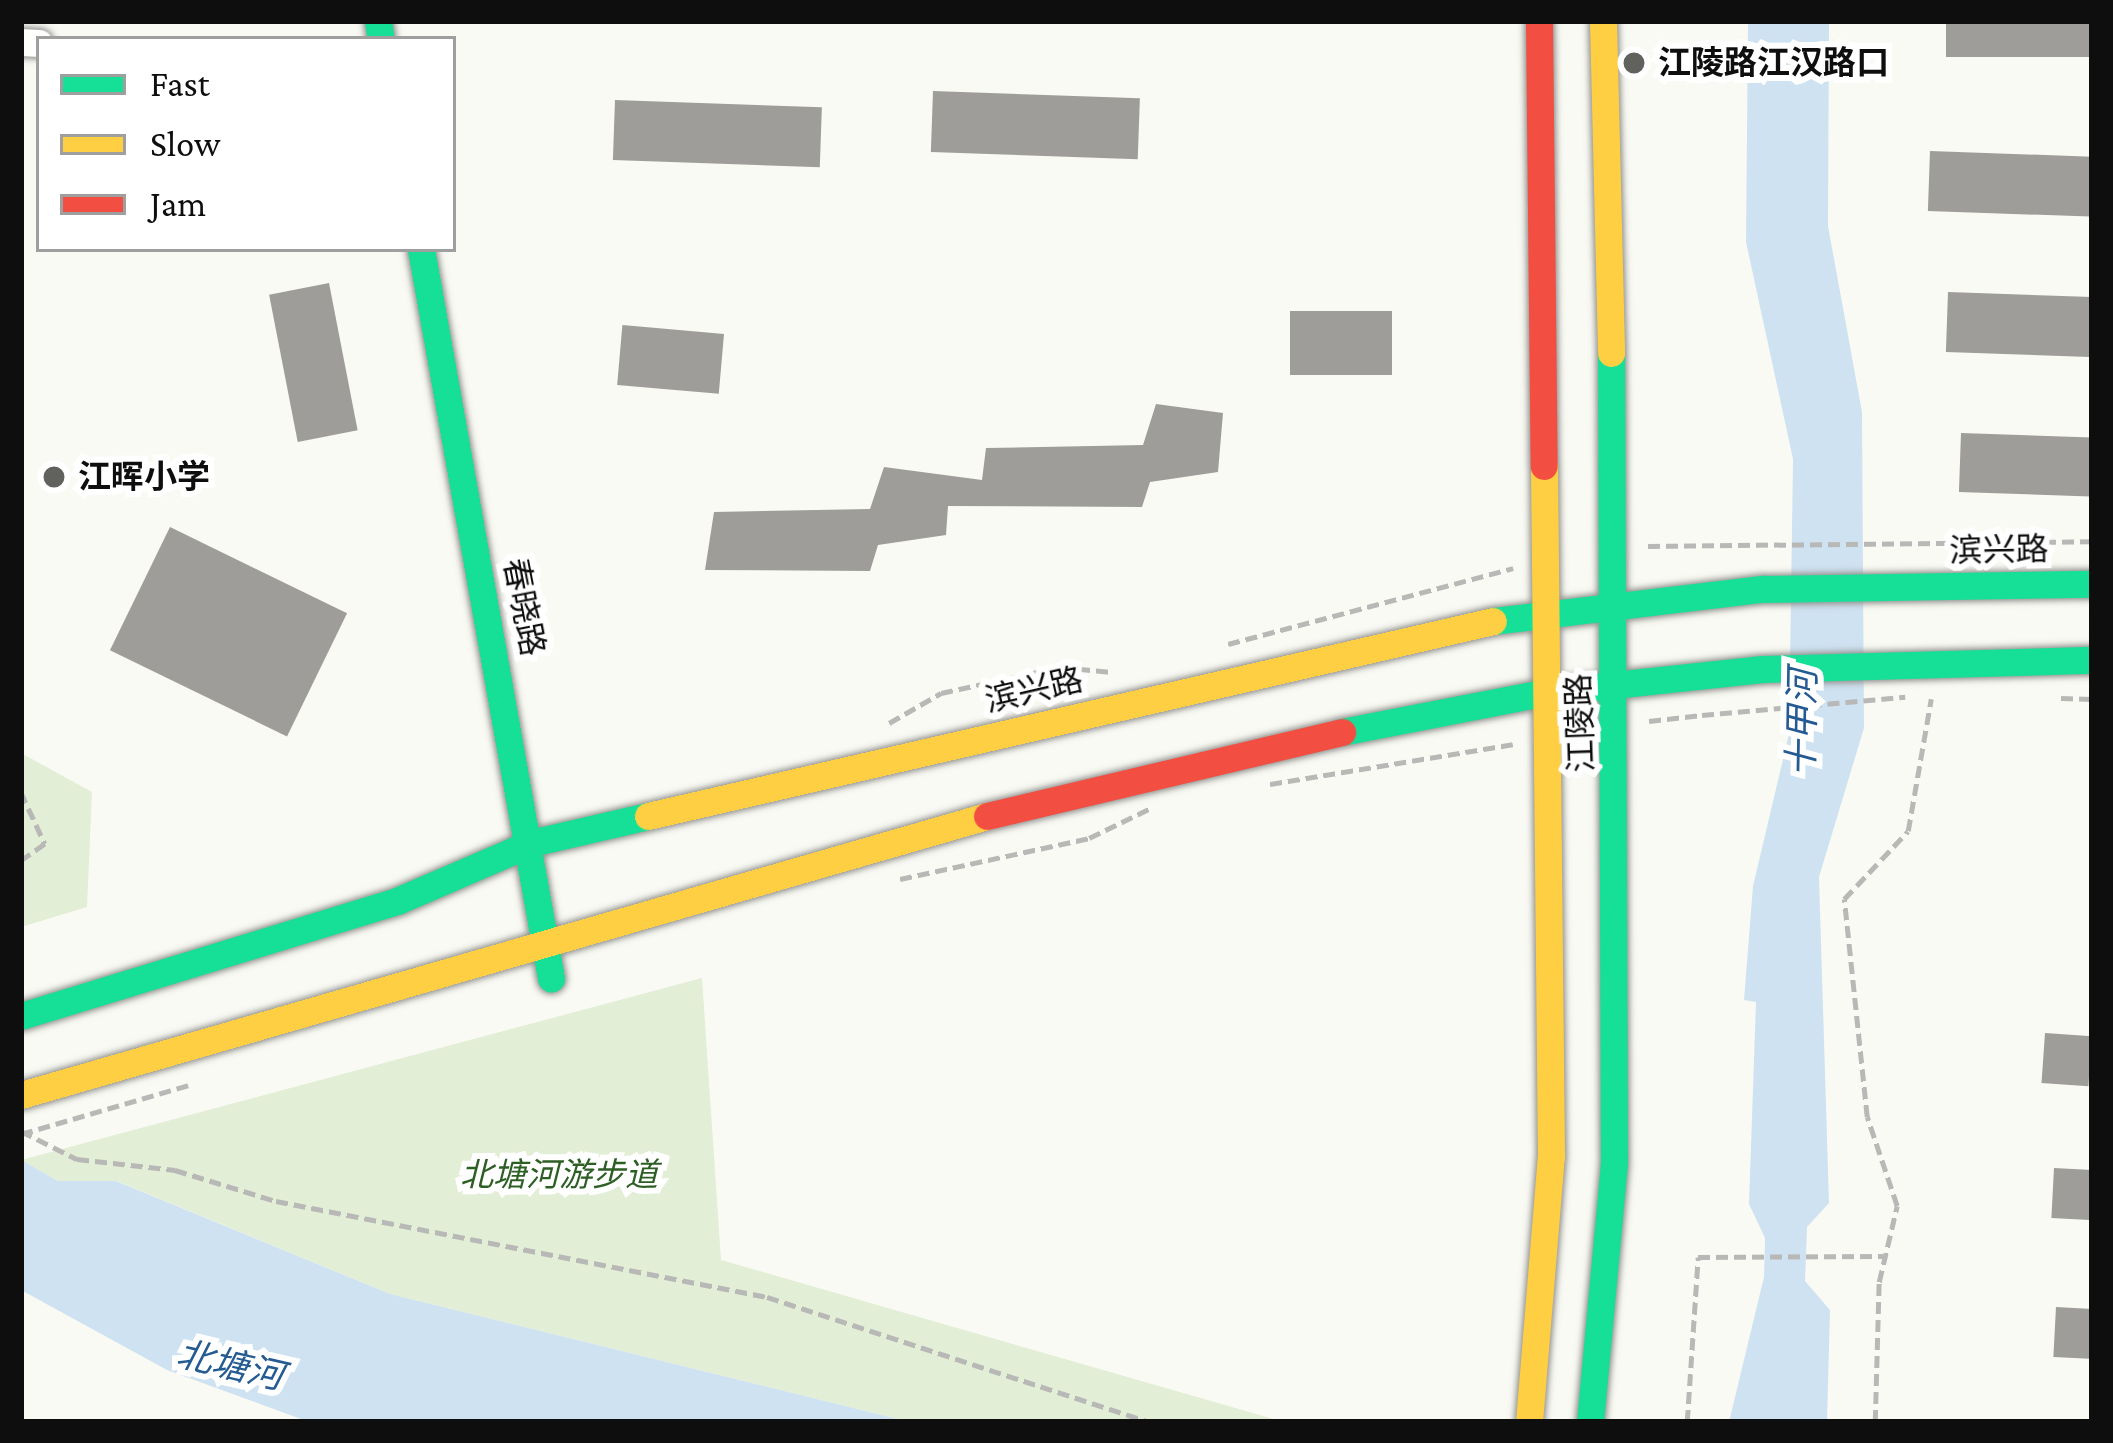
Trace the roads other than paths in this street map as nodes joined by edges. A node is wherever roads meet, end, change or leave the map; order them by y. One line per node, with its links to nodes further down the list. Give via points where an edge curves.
1 (1539, 21): 6 (main road, 江陵路)
2 (1603, 21): 5 (main road, 江陵路)
3 (422, 252): 10 (main road, 春晓路)
4 (2092, 584): 5 (main road, 滨兴路)
5 (1612, 598): 6 (main road, 滨兴路); 8 (main road, 江陵路)
6 (1546, 609): 9 (main road, 江陵路); 10 (main road, 滨兴路)
7 (2092, 660): 8 (main road, via 1763,669)
8 (1615, 685): 9 (main road); 16 (main road, 江陵路, via 1614,1162)
9 (1548, 692): 11 (main road, via 1142,771); 15 (main road, 江陵路, via 1551,1157)
10 (531, 843): 11 (main road, 春晓路); 13 (main road, 滨兴路, via 397,901)
11 (544, 939): 12 (main road, 春晓路); 14 (main road)
12 (551, 978)
13 (21, 1016)
14 (21, 1095)
15 (1528, 1422)
16 (1590, 1422)

